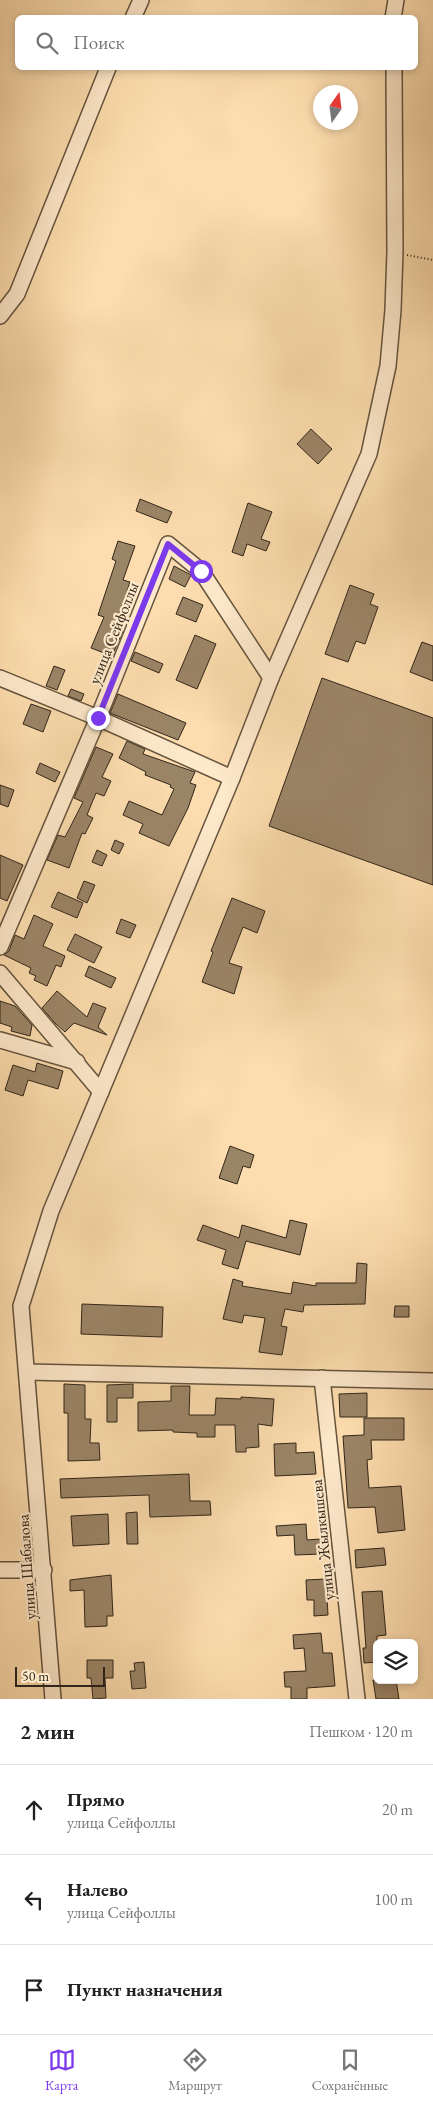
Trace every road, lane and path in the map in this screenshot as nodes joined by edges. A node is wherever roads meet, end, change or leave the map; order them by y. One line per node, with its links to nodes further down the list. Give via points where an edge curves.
1 (141, 0): 3 (street)
2 (396, 0): 4 (street)
3 (134, 15)
4 (394, 15)
5 (107, 70): 9 (street, via 17,294)
6 (394, 70): 7 (street, улица Шабалова)
7 (395, 252): 8 (path); 11 (street, улица Шабалова, via 388,366 369,454)
8 (433, 260)
9 (0, 316)
10 (0, 678): 12 (street)
11 (271, 678): 12 (street, улица Сейфоллы, via 201,571 168,544); 13 (street, улица Шабалова)
12 (98, 718): 13 (street); 14 (street, улица Сейфоллы)
13 (232, 778): 18 (street, улица Шабалова)
14 (0, 946)
15 (0, 973): 17 (street)
16 (0, 1040): 17 (street)
17 (76, 1062): 18 (street)
18 (101, 1092): 19 (street, улица Шабалова, via 51,1211 21,1306)
19 (27, 1372): 20 (street); 23 (street, улица Шабалова)
20 (322, 1378): 21 (street); 25 (street, улица Жылкышева)
21 (433, 1380)
22 (0, 1570): 23 (street)
23 (44, 1570): 24 (street, улица Шабалова)
24 (53, 1699)
25 (357, 1699)

